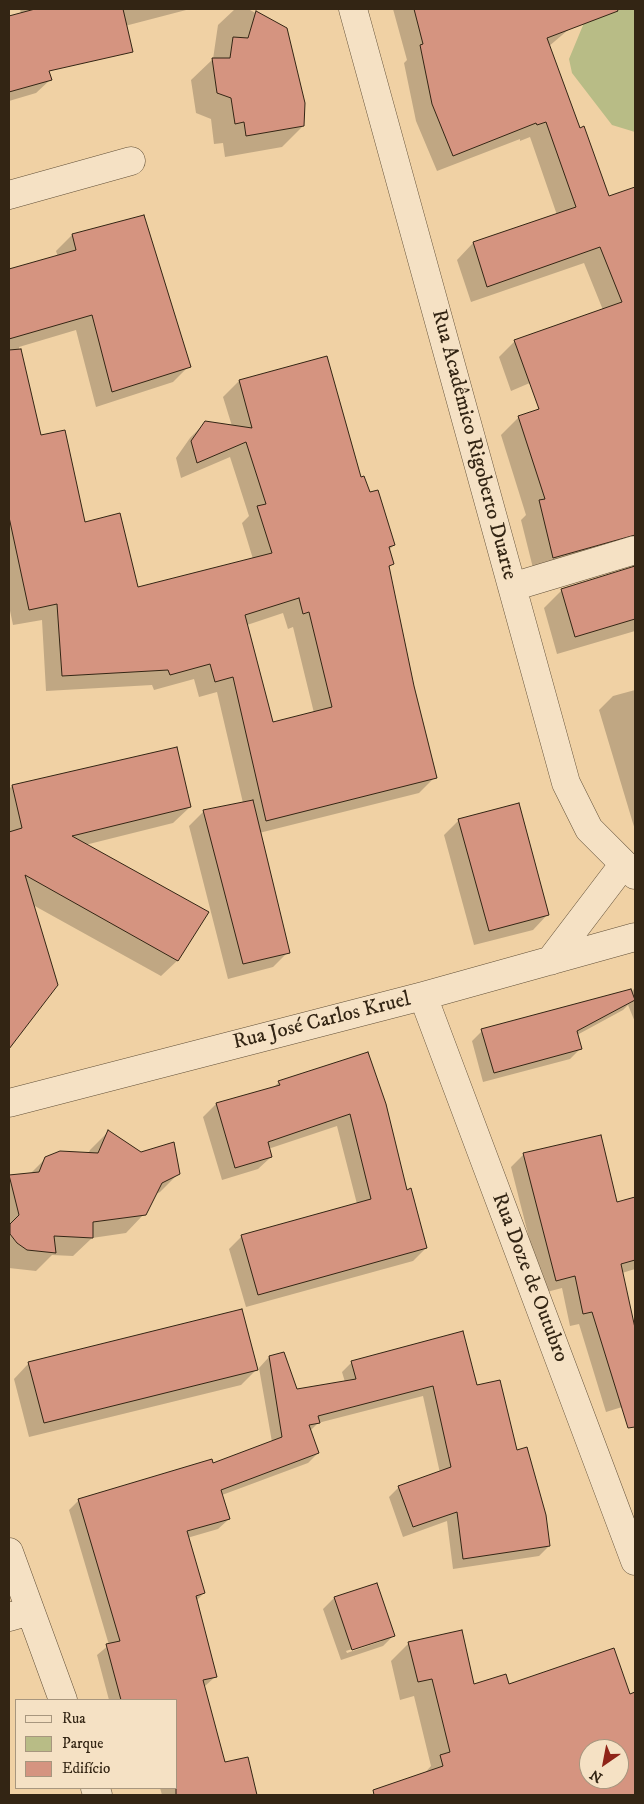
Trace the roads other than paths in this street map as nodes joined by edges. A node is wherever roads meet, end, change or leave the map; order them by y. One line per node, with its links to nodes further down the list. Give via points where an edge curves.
1 (353, 9): 5 (street, Rua Acadêmico Rigoberto Duarte)
2 (131, 161): 3 (street)
3 (9, 194)
4 (635, 550): 5 (street)
5 (512, 587): 6 (street, Rua Acadêmico Rigoberto Duarte, via 566,783 589,829)
6 (629, 870): 8 (street, Rua Acadêmico Rigoberto Duarte)
7 (635, 937): 8 (street, Rua José Carlos Kruel)
8 (550, 961): 9 (street, Rua José Carlos Kruel)
9 (423, 996): 10 (street, Rua José Carlos Kruel); 12 (street, Rua Doze de Outubro)
10 (9, 1103)
11 (9, 1552): 13 (street)
12 (635, 1561)
13 (20, 1614): 14 (street)
14 (62, 1699)

